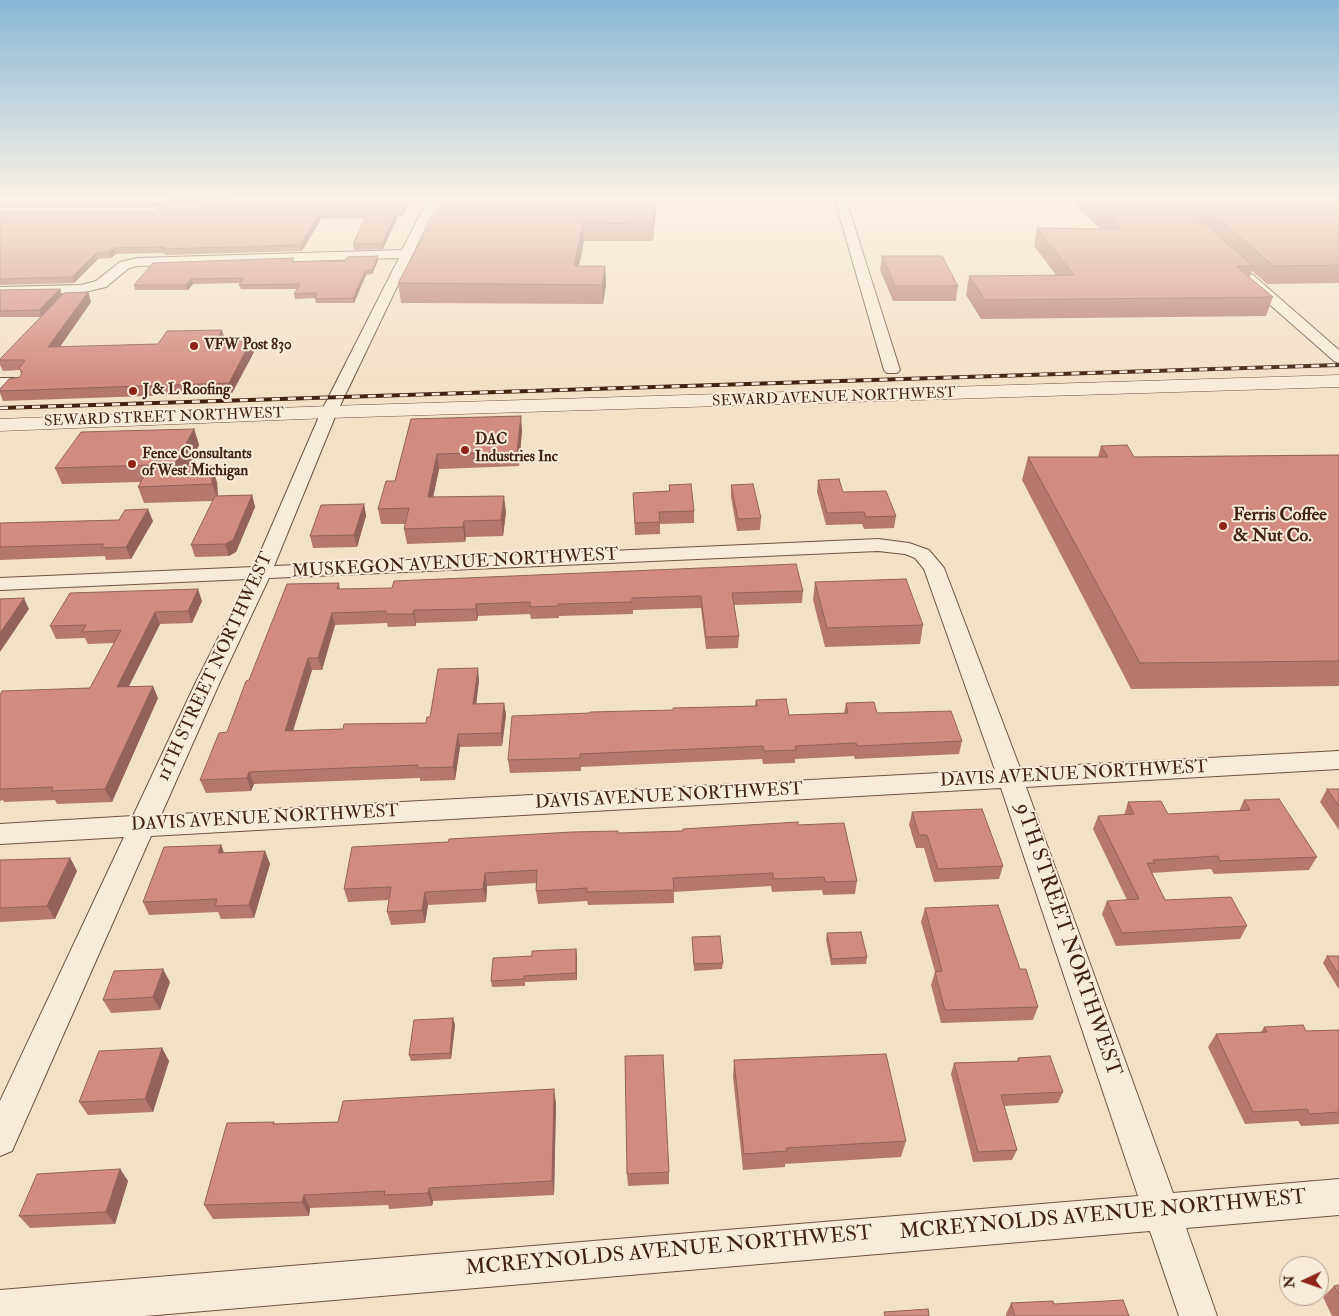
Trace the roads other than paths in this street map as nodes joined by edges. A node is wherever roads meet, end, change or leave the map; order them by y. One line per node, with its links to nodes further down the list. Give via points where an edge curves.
1 (258, 258): 5 (street, via 138,262 125,265 101,284 81,289)
2 (404, 258): 11 (street, 11TH STREET NORTHWEST)
3 (858, 258): 7 (street)
4 (1237, 268): 6 (street)
5 (0, 290)
6 (1339, 358)
7 (892, 370)
8 (1339, 381): 11 (street, SEWARD AVENUE NORTHWEST)
9 (0, 383): 10 (street)
10 (17, 383)
11 (329, 412): 12 (street, SEWARD STREET NORTHWEST); 14 (street, 11TH STREET NORTHWEST)
12 (0, 425)
13 (909, 549): 14 (street, MUSKEGON AVENUE NORTHWEST, via 878,545); 17 (street, 9TH STREET NORTHWEST, via 922,554 934,568)
14 (261, 573): 15 (street, MUSKEGON AVENUE NORTHWEST); 18 (street, 11TH STREET NORTHWEST)
15 (0, 584)
16 (1339, 760): 17 (street, DAVIS AVENUE NORTHWEST)
17 (1011, 778): 18 (street, DAVIS AVENUE NORTHWEST); 22 (street, 9TH STREET NORTHWEST)
18 (144, 826): 19 (street, DAVIS AVENUE NORTHWEST); 20 (street, 11TH STREET NORTHWEST)
19 (0, 834)
20 (0, 1139)
21 (1339, 1197): 22 (street, MCREYNOLDS AVENUE NORTHWEST)
22 (1161, 1210): 23 (street, MCREYNOLDS AVENUE NORTHWEST); 24 (street, 9TH STREET NORTHWEST)
23 (0, 1309)
24 (1198, 1316)

